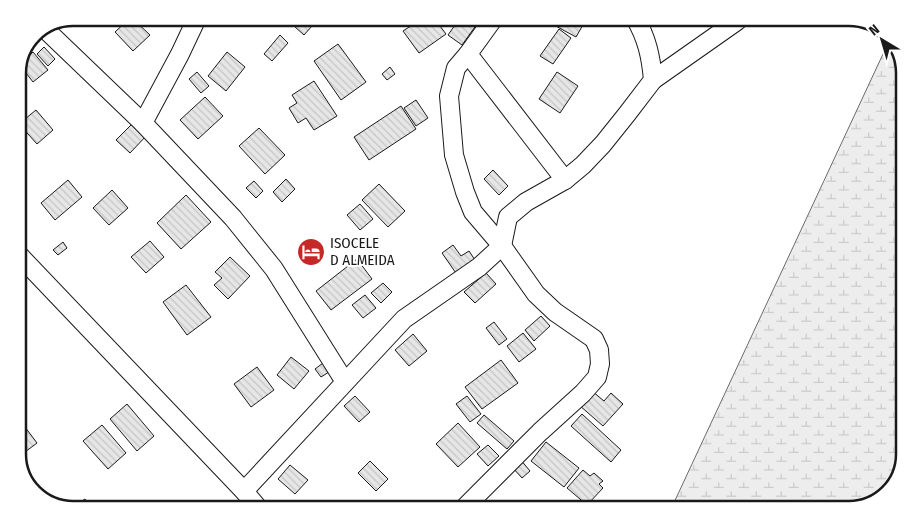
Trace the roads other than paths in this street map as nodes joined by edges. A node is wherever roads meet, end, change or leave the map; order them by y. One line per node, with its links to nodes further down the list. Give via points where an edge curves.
1 (193, 26): 8 (street)
2 (488, 26): 6 (street)
3 (640, 26): 7 (street, via 651,58)
4 (730, 26): 7 (street)
5 (49, 33): 8 (street)
6 (468, 54): 9 (street); 10 (street, via 456,68 450,96 454,155 473,212)
7 (653, 80): 9 (street, via 603,144)
8 (143, 123): 12 (street, via 234,218 274,269)
9 (565, 180): 10 (street, via 526,202 508,218)
10 (502, 246): 12 (street, via 480,267 404,319); 15 (street, via 536,294 555,312 594,339 600,364 596,377 583,393)
11 (26, 262): 13 (street)
12 (345, 382): 13 (street)
13 (244, 491): 14 (street)
14 (252, 501)
15 (472, 501)

